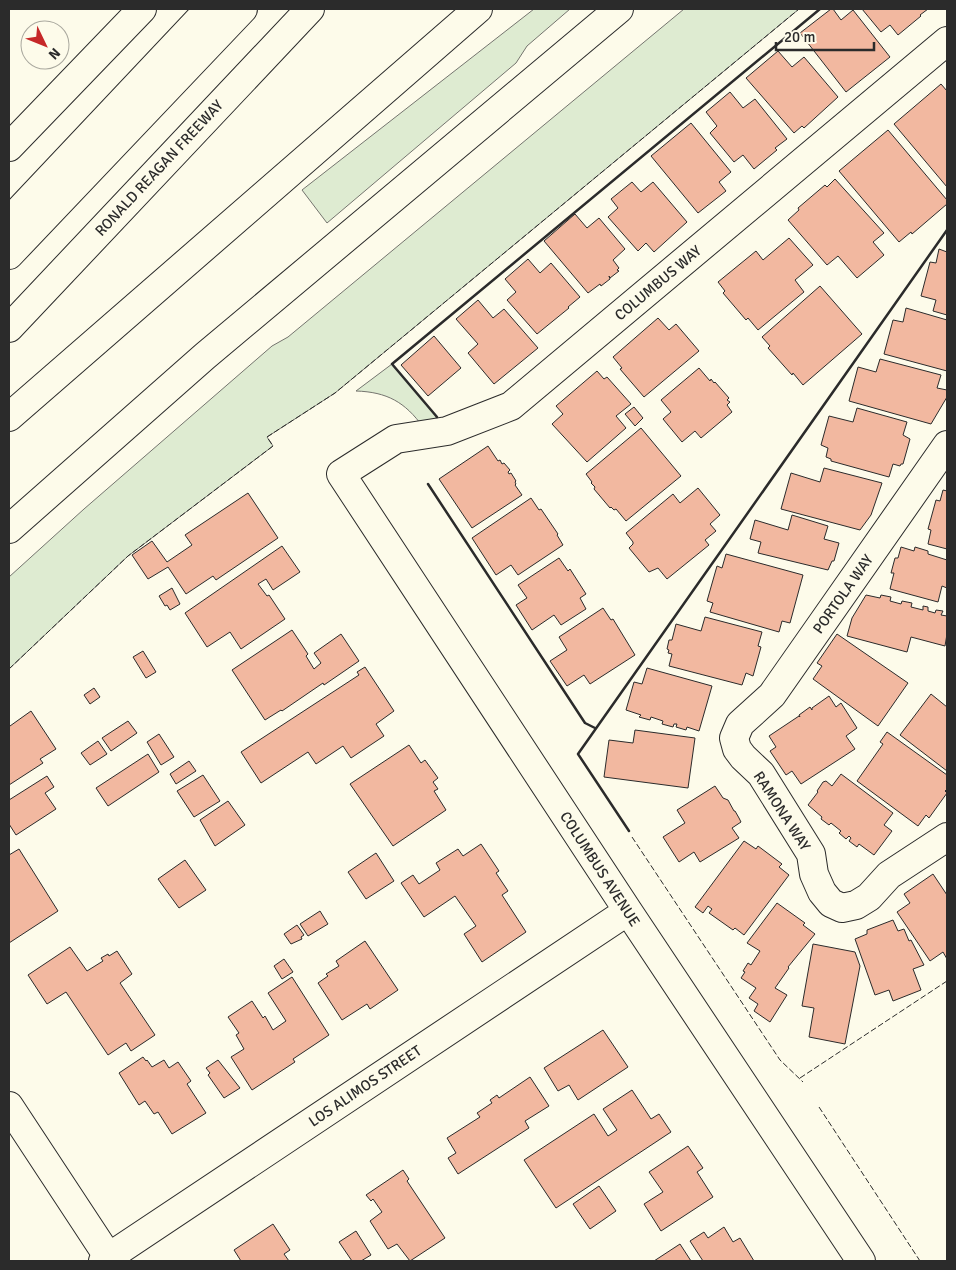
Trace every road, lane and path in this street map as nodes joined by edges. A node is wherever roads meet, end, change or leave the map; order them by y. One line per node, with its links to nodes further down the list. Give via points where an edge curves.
1 (142, 9): 8 (main road)
2 (209, 9): 9 (main road)
3 (243, 9): 10 (main road)
4 (310, 9): 11 (main road, RONALD REAGAN FREEWAY)
5 (478, 9): 12 (main road)
6 (620, 9): 15 (main road, via 205,356)
7 (947, 41): 14 (main road, COLUMBUS WAY, via 511,406 447,431 396,439)
8 (9, 147)
9 (9, 221)
10 (9, 255)
11 (9, 328)
12 (9, 417)
13 (947, 446): 16 (main road, PORTOLA WAY, via 772,695 740,724)
14 (341, 474): 18 (main road, COLUMBUS AVENUE)
15 (9, 529)
16 (734, 738): 17 (main road, RAMONA WAY, via 737,749 761,774 811,854 814,874 831,903 842,908 856,905 869,897 889,875)
17 (947, 837)
18 (628, 911): 20 (main road, LOS ALIMOS STREET); 21 (main road, COLUMBUS AVENUE)
19 (9, 1106): 20 (main road)
20 (108, 1260)
21 (861, 1261)

